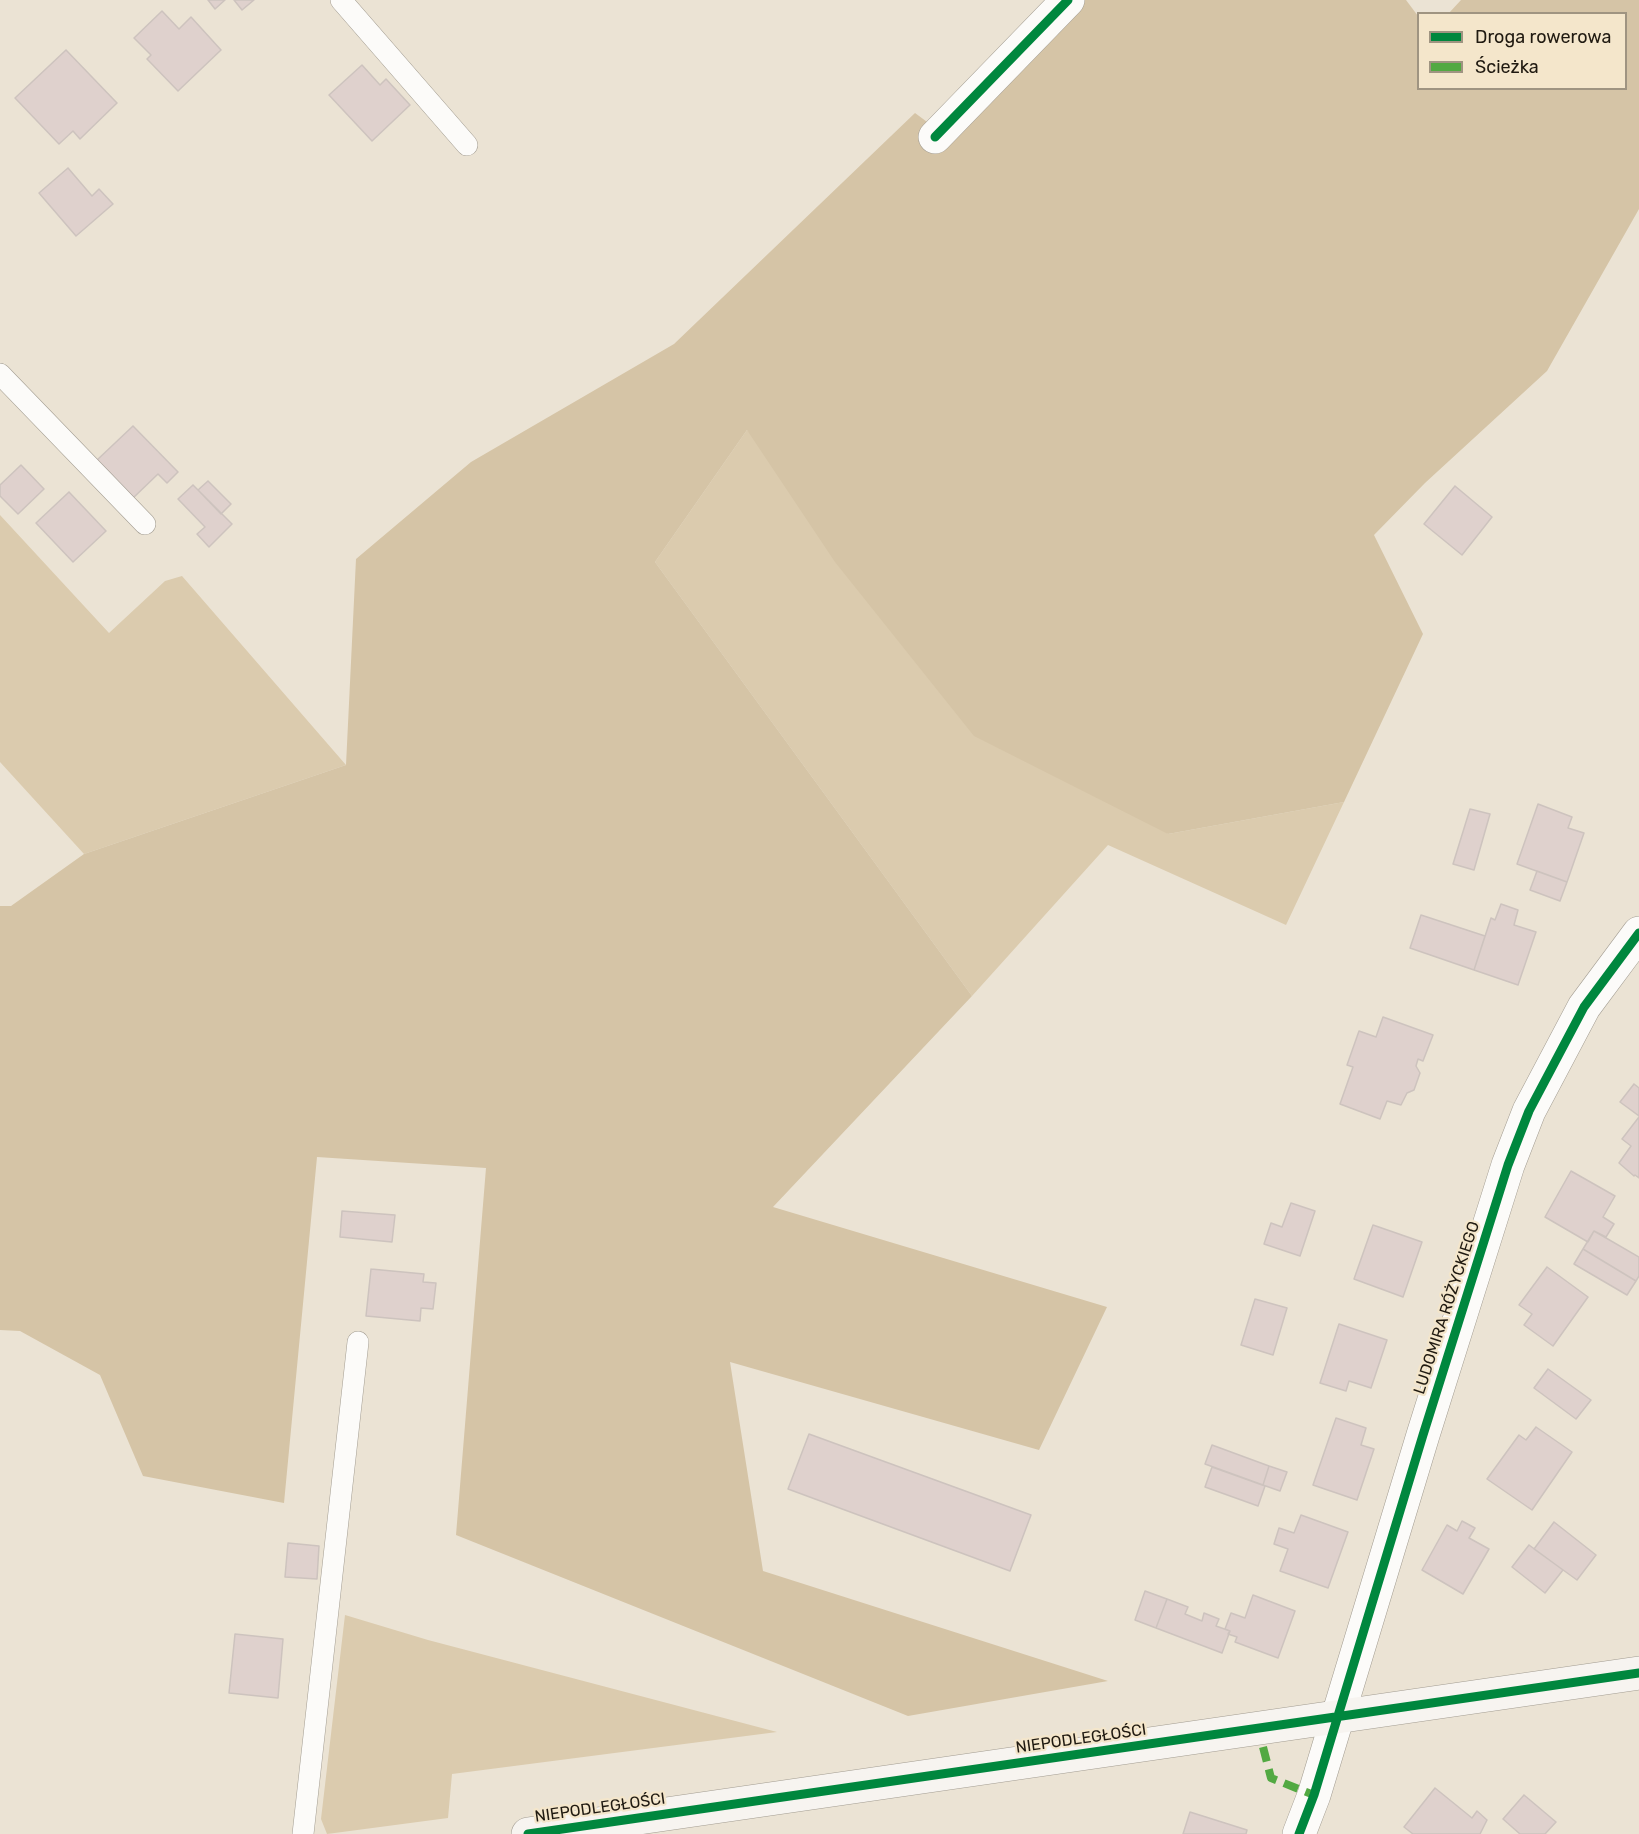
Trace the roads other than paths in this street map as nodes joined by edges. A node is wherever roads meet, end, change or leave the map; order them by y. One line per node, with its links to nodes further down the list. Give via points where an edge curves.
1 (341, 0): 4 (lane)
2 (1068, 0): 3 (street)
3 (935, 137)
4 (467, 145)
5 (0, 374): 6 (lane)
6 (145, 524)
7 (1639, 933): 10 (street, LUDOMIRA RÓŻYCKIEGO, via 1584,1007 1528,1111)
8 (358, 1342): 11 (lane)
9 (1639, 1674): 10 (street, NIEPODLEGŁOŚCI)
10 (1336, 1717): 12 (street, NIEPODLEGŁOŚCI); 13 (street, LUDOMIRA RÓŻYCKIEGO)
11 (303, 1834)
12 (528, 1834)
13 (1299, 1834)

